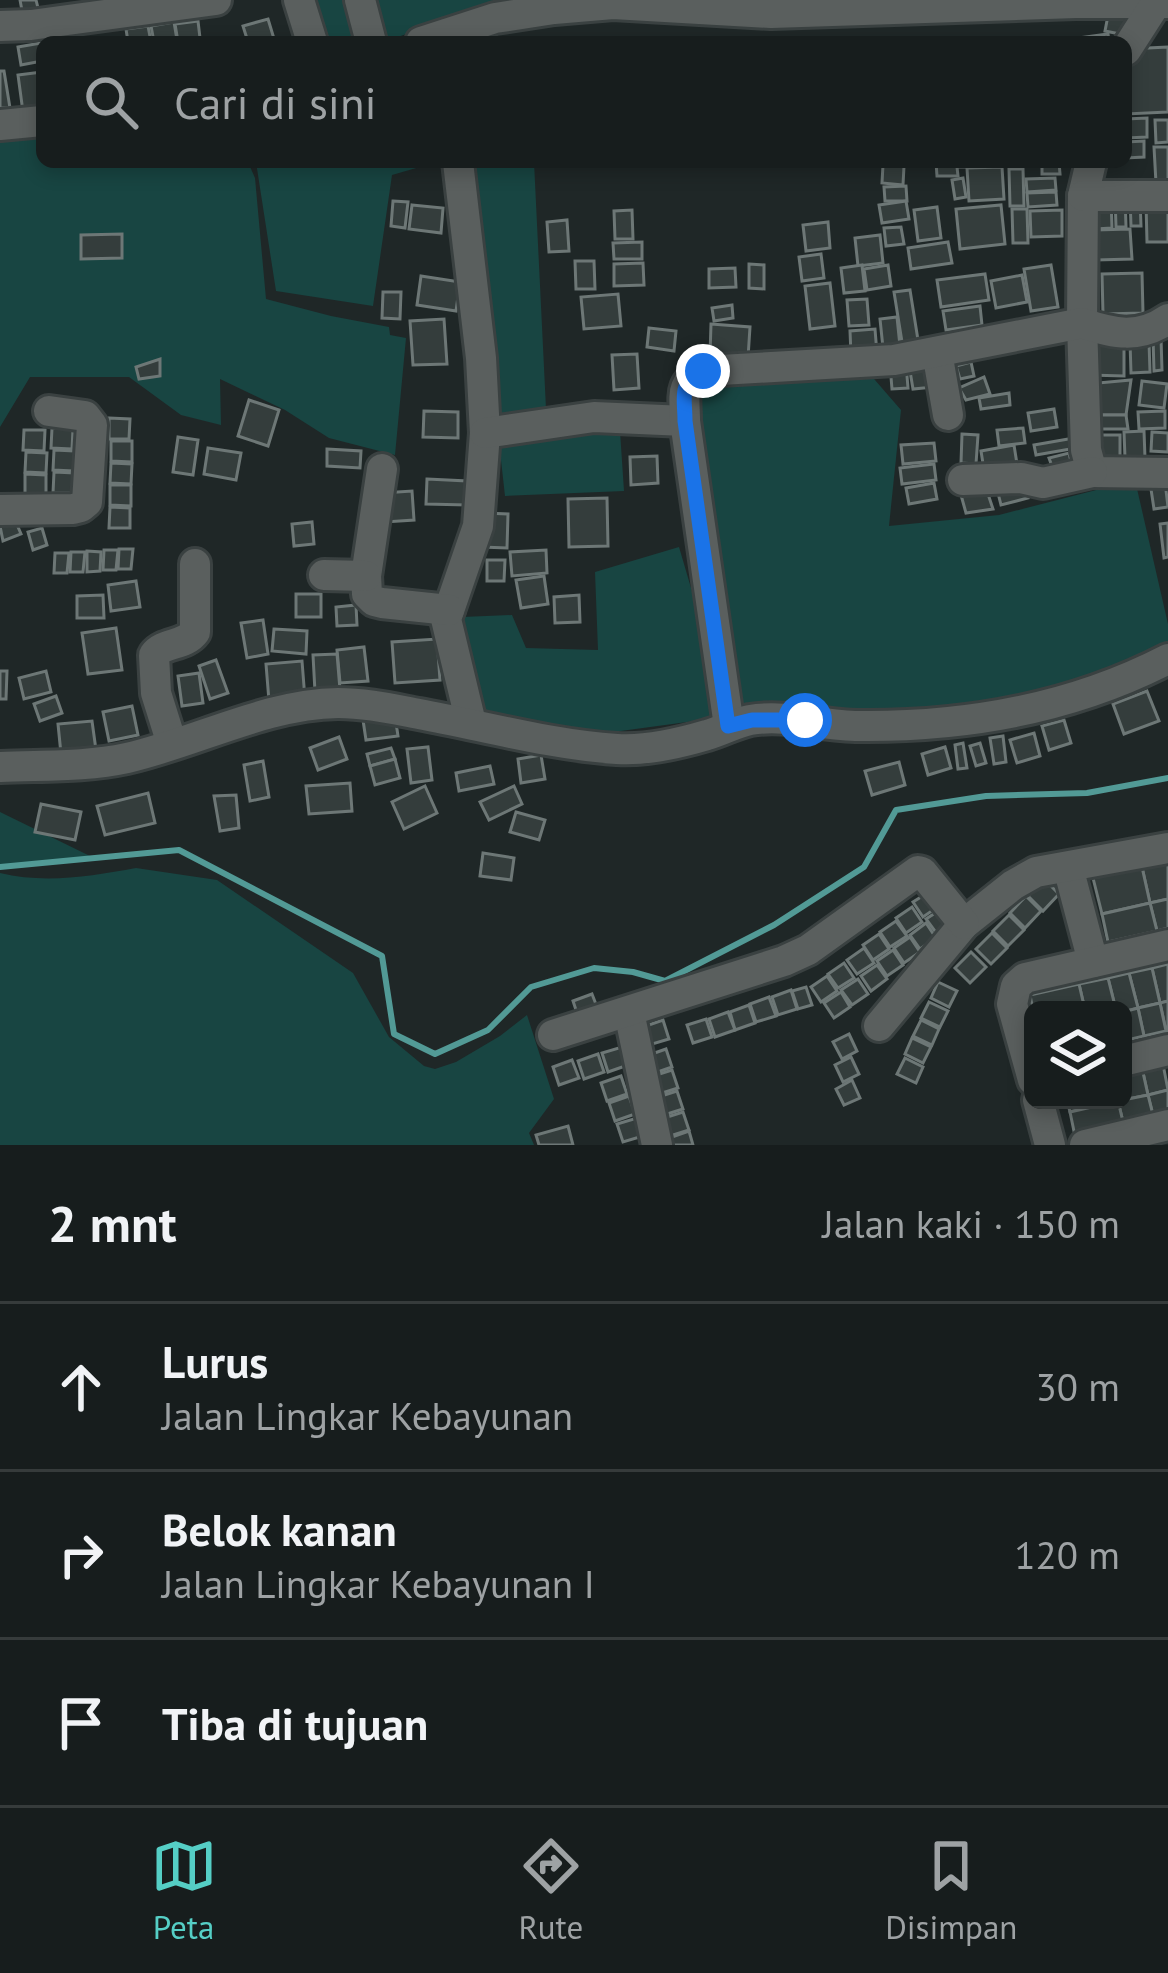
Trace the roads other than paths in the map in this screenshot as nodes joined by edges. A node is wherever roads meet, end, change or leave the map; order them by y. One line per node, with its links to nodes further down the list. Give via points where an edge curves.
1 (216, 0): 6 (street)
2 (299, 0): 8 (street)
3 (360, 0): 9 (street)
4 (1161, 2): 5 (street); 11 (street)
5 (771, 6): 10 (street, via 554,9)
6 (103, 18): 7 (street)
7 (0, 26)
8 (309, 36)
9 (369, 36)
10 (447, 36)
11 (1132, 42)
12 (36, 122): 13 (street)
13 (0, 125)
14 (459, 168): 24 (street)
15 (1090, 168): 16 (street)
16 (1083, 196): 17 (street); 19 (street)
17 (1168, 196)
18 (1168, 319): 19 (street, via 1132,334)
19 (1082, 323): 20 (street); 26 (street)
20 (938, 352): 22 (street); 23 (street, via 703,371 685,385)
21 (49, 412): 29 (street, via 86,416 92,425 86,502 73,509)
22 (948, 415)
23 (685, 421): 24 (street, via 594,417); 36 (street)
24 (485, 433): 33 (street, via 478,526)
25 (382, 469): 32 (street)
26 (1092, 472): 27 (street); 28 (street, via 1043,483)
27 (1168, 473)
28 (963, 480)
29 (0, 508)
30 (195, 564): 37 (street, via 195,632 154,655)
31 (324, 575): 32 (street)
32 (366, 576): 33 (street, via 374,601)
33 (448, 610): 35 (street)
34 (1168, 659): 36 (street, via 1023,711 922,726)
35 (471, 724): 36 (street, via 620,749); 37 (street, via 333,703)
36 (728, 726)
37 (172, 744): 38 (street, via 99,763)
38 (0, 767)
39 (1168, 848): 40 (street)
40 (1068, 868): 41 (street, via 1036,872); 43 (street)
41 (964, 925): 44 (street, via 918,871 796,956); 45 (street)
42 (1168, 945): 43 (street)
43 (1093, 962): 47 (street, via 1016,986 1012,1004)
44 (629, 1012): 46 (street); 52 (street)
45 (880, 1026)
46 (554, 1035)
47 (1024, 1047)
48 (1168, 1050): 49 (street)
49 (1132, 1059)
50 (1040, 1109): 53 (street)
51 (1168, 1126): 54 (street)
52 (657, 1145)
53 (1049, 1145)
54 (1085, 1145)

